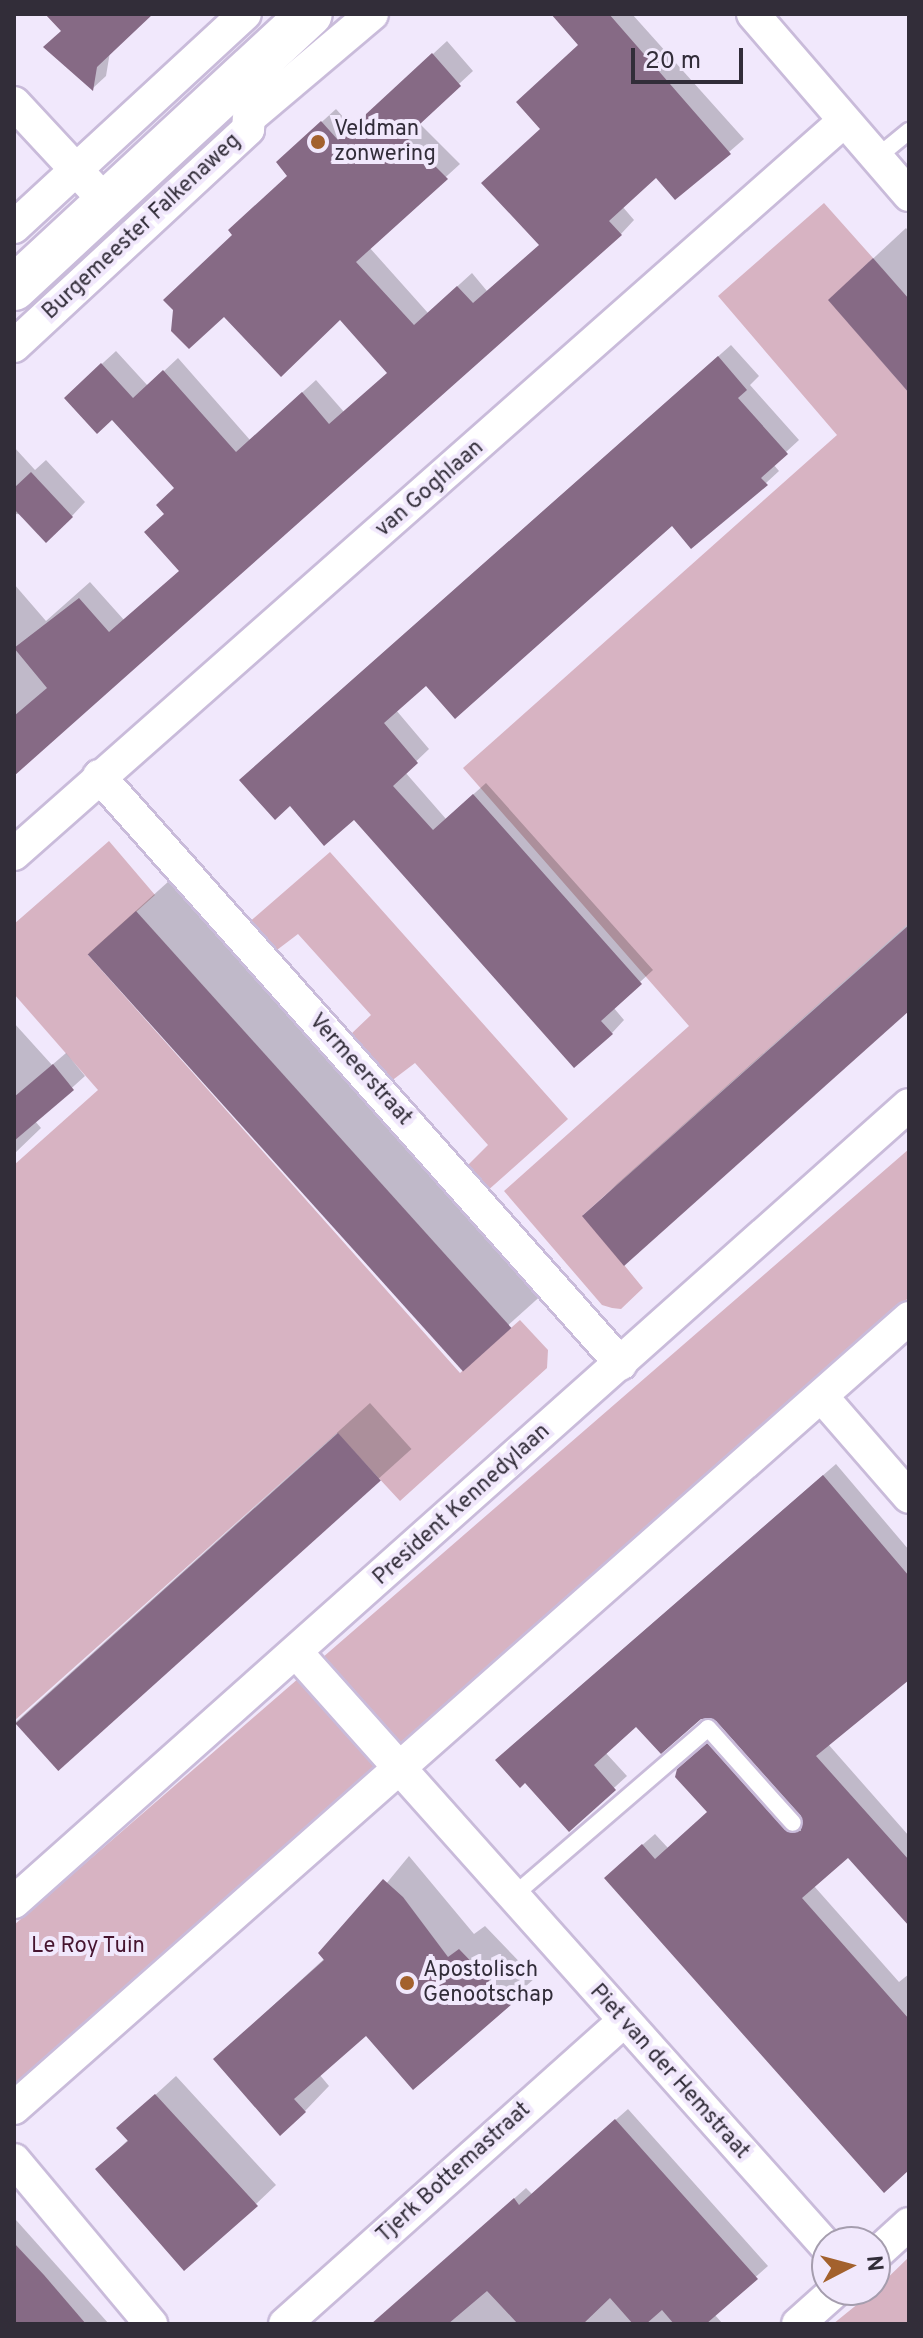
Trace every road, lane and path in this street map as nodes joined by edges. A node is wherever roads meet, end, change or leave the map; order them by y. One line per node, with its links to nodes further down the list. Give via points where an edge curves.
1 (245, 14): 10 (street)
2 (310, 14): 5 (street, Burgemeester Falkenaweg)
3 (372, 14): 5 (street, Burgemeester Falkenaweg, via 317,65)
4 (753, 14): 7 (street)
5 (267, 78): 12 (street, Burgemeester Falkenaweg)
6 (14, 103): 10 (street)
7 (844, 121): 9 (street); 16 (street, van Goghlaan)
8 (909, 131): 9 (lane)
9 (876, 158): 11 (street)
10 (77, 170): 12 (street); 13 (street)
11 (909, 195)
12 (121, 218): 14 (street, Burgemeester Falkenaweg); 15 (street, Burgemeester Falkenaweg)
13 (14, 227)
14 (14, 288)
15 (14, 346)
16 (99, 776): 17 (street, van Goghlaan); 20 (street, Vermeerstraat)
17 (14, 854)
18 (909, 1105): 20 (street, President Kennedylaan)
19 (909, 1318): 21 (street)
20 (621, 1364): 23 (street, President Kennedylaan)
21 (823, 1398): 22 (street); 24 (street)
22 (909, 1497)
23 (296, 1652): 24 (street, Piet van der Hemstraat); 27 (street, President Kennedylaan)
24 (399, 1766): 26 (street, Piet van der Hemstraat); 29 (street)
25 (793, 1823): 26 (lane, via 708,1728)
26 (513, 1896): 28 (street, Piet van der Hemstraat)
27 (14, 1902)
28 (623, 2022): 32 (street, Piet van der Hemstraat); 36 (street, Tjerk Bottemastraat)
29 (14, 2108)
30 (14, 2160): 35 (street)
31 (909, 2224): 33 (street)
32 (811, 2229)
33 (891, 2240)
34 (818, 2306): 37 (street)
35 (151, 2324)
36 (285, 2324)
37 (798, 2324)

